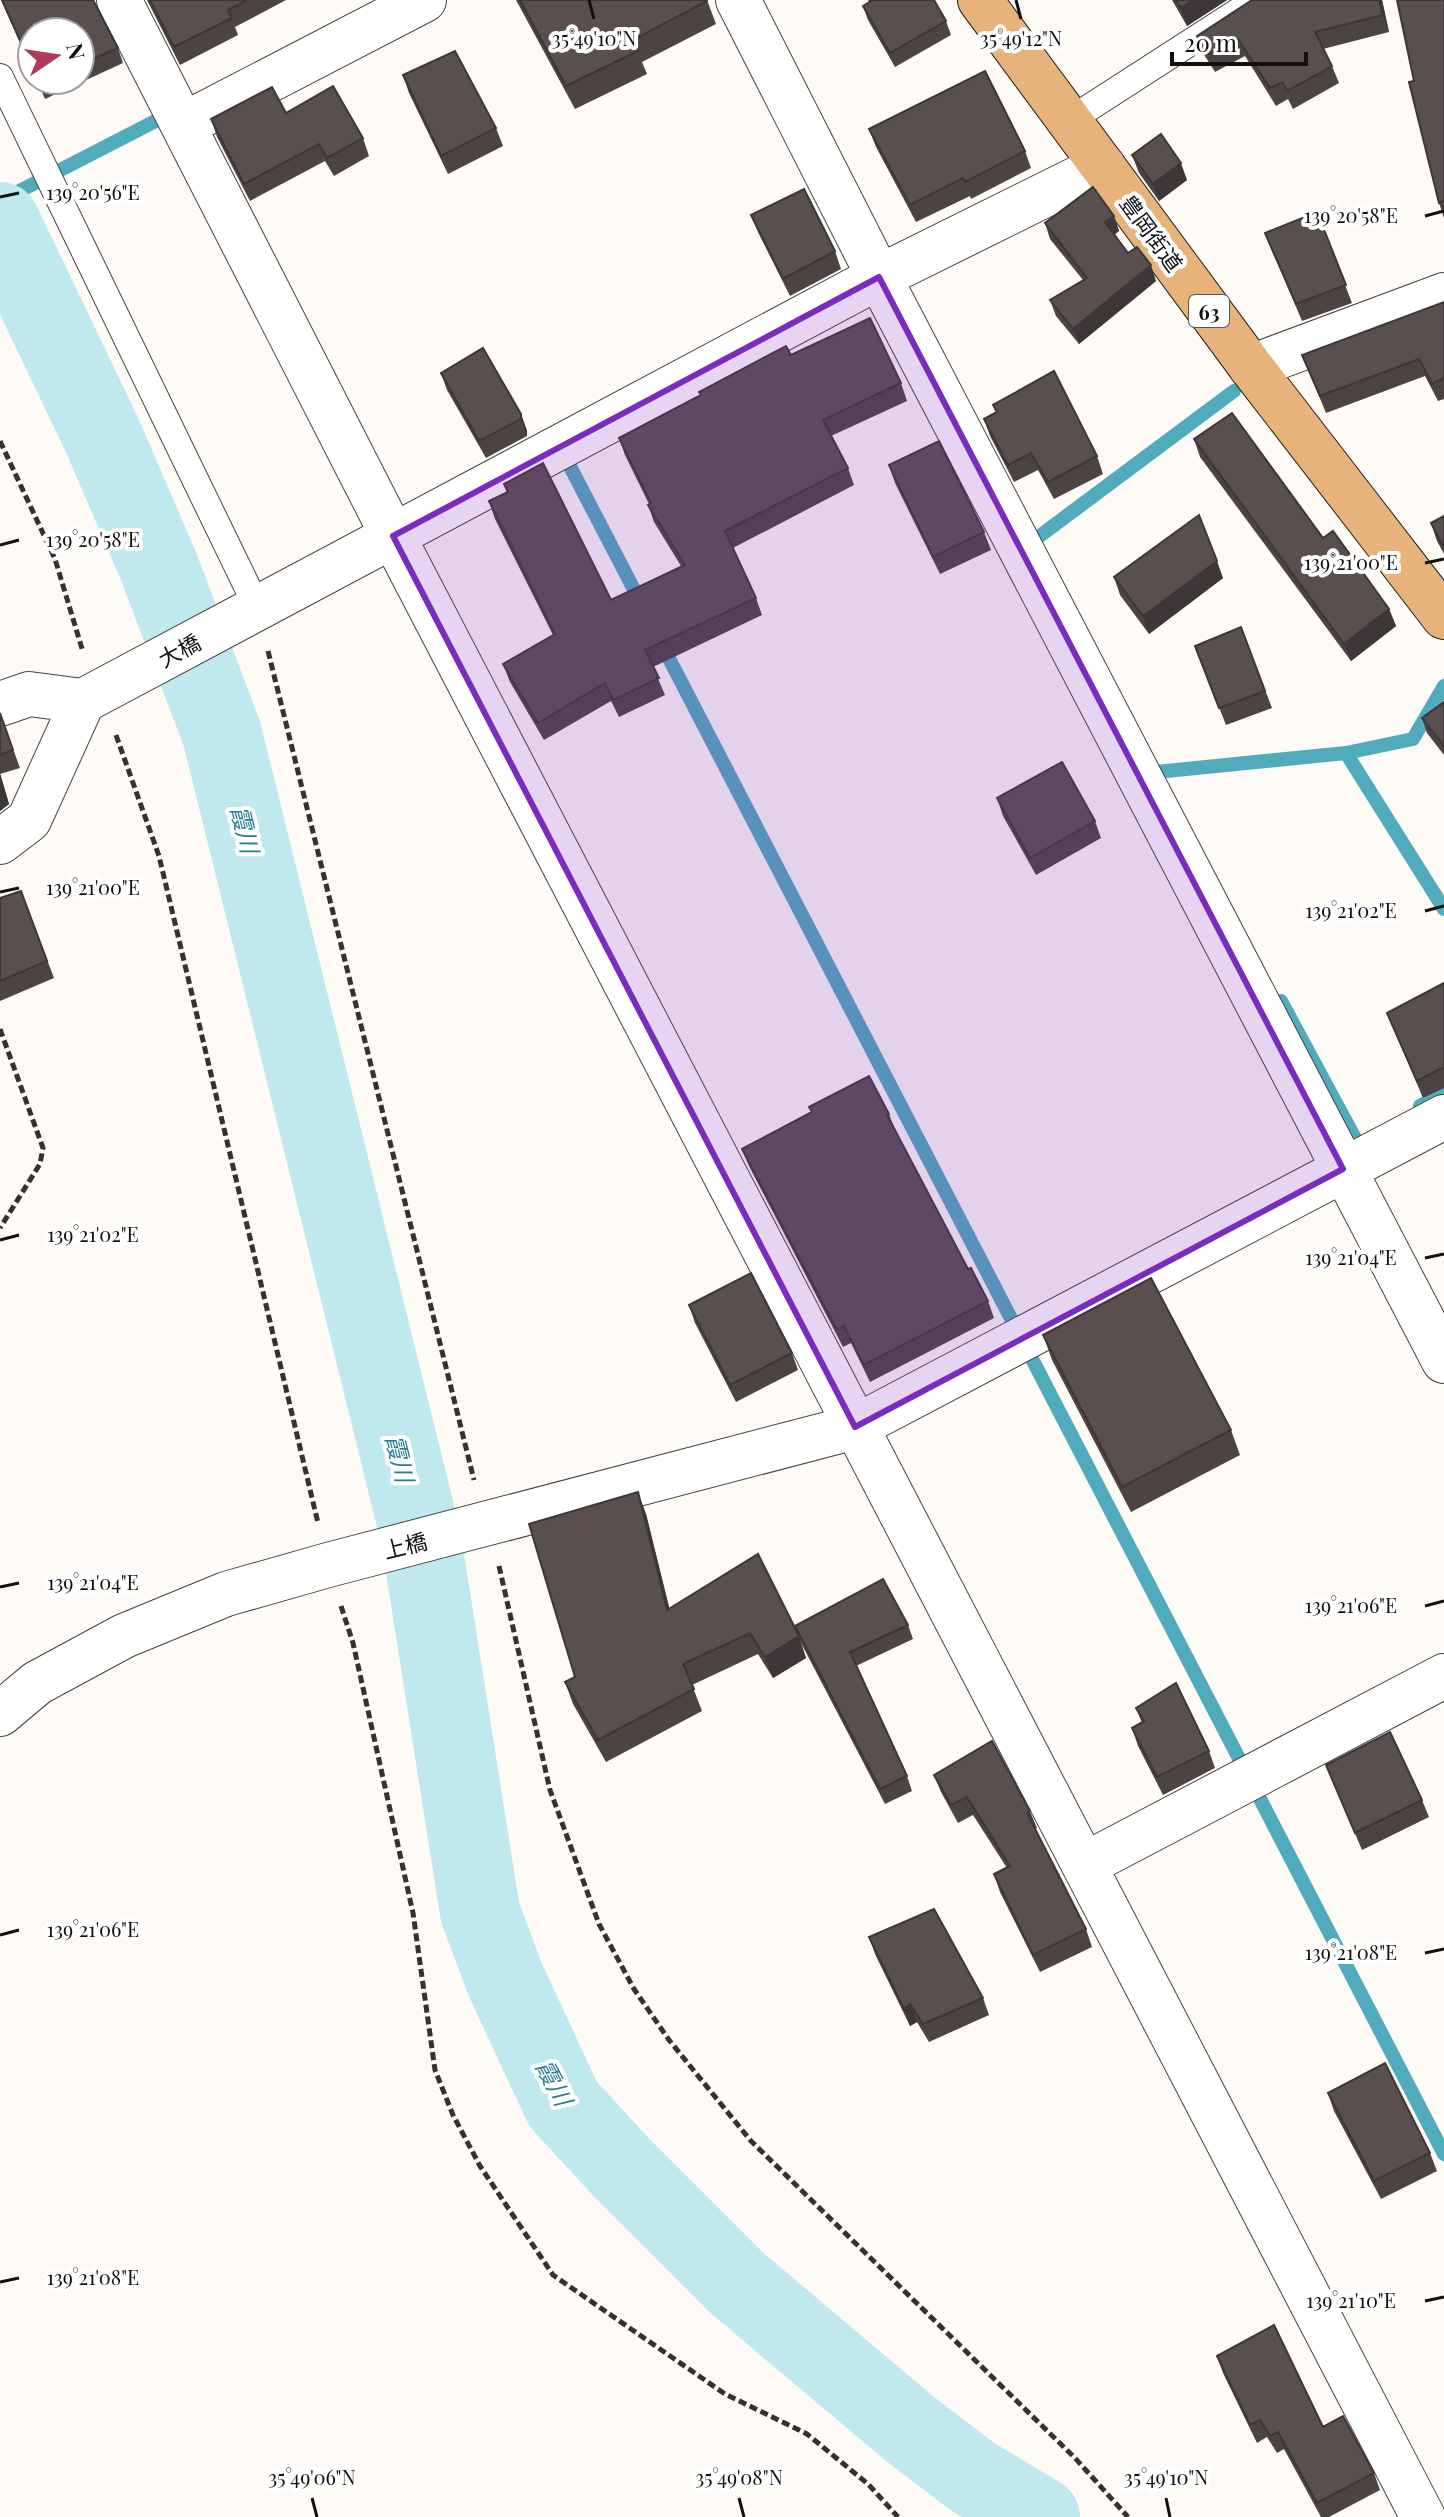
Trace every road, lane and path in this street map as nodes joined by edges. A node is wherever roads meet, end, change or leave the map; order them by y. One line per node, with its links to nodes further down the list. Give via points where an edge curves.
1 (119, 0): 8 (street)
2 (424, 0): 8 (street)
3 (738, 0): 10 (street)
4 (980, 0): 7 (main road, 豊岡街道 / 63)
5 (1256, 0): 7 (lane)
6 (0, 77): 15 (lane)
7 (1070, 120): 9 (main road, 豊岡街道 / 63)
8 (183, 125): 14 (street)
9 (1103, 166): 10 (street, 大橋); 12 (main road, 豊岡街道 / 63)
10 (879, 277): 14 (street, 大橋); 22 (street)
11 (1444, 295): 12 (street)
12 (1251, 367): 16 (main road, 豊岡街道 / 63)
13 (0, 441): 17 (path, via 55,559)
14 (393, 536): 15 (street, 大橋); 25 (street)
15 (252, 612): 17 (street, 大橋); 26 (path)
16 (1444, 617)
17 (98, 693): 18 (street, via 29,694); 19 (street, via 29,820); 27 (path, via 159,856)
18 (0, 704)
19 (0, 842)
20 (0, 1029): 23 (path, via 43,1148 40,1164)
21 (1444, 1117): 22 (street, 上橋)
22 (1343, 1169): 24 (street); 25 (street, 上橋)
23 (0, 1228)
24 (1444, 1361)
25 (855, 1427): 26 (street, 上橋); 30 (street)
26 (486, 1525): 27 (street, 上橋); 32 (path, via 550,1790 599,1924 634,1989 751,2141 1075,2458)
27 (328, 1565): 29 (street, 上橋, via 226,1594 124,1636 37,1683); 31 (path, via 353,1643 413,1913 435,2070 480,2166 553,2275 725,2394 807,2434 868,2484)
28 (1444, 1676): 30 (street)
29 (0, 1714)
30 (1084, 1865): 33 (street)
31 (898, 2517)
32 (1128, 2517)
33 (1423, 2517)

